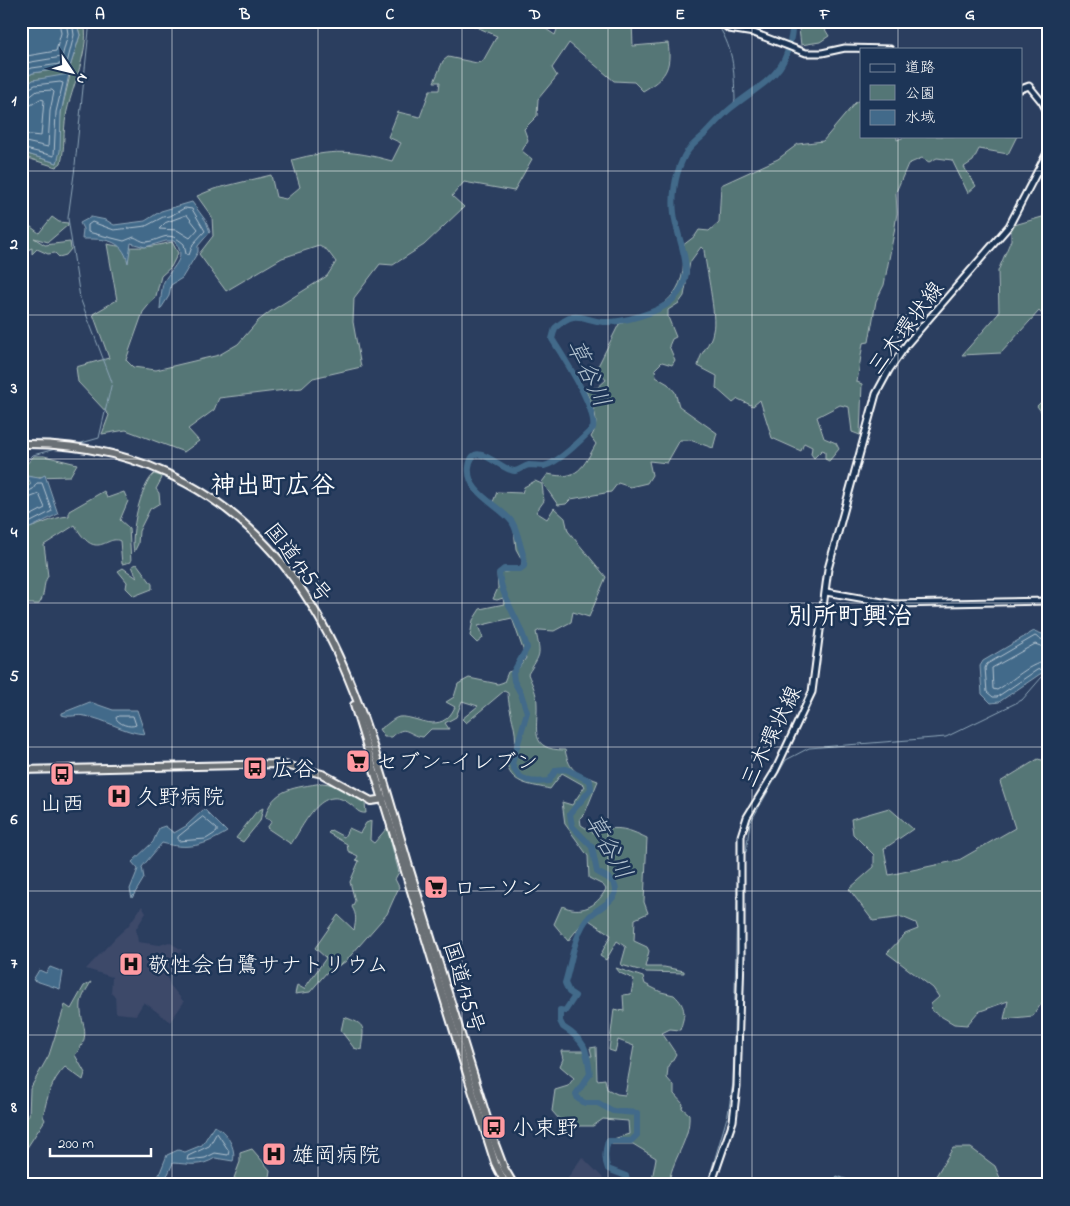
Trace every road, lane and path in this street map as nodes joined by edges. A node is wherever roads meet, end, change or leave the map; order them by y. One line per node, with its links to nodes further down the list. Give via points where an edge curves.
1 (719, 21): 2 (main road, via 729,29 754,33 795,50 814,54)
2 (860, 48)
3 (1022, 89): 4 (main road, via 1029,86)
4 (1049, 116)
5 (1049, 149): 7 (main road, 三木環状線, via 1009,226 907,344 882,384 872,405 852,476)
6 (21, 444): 9 (highway, 国道175号, via 68,446 122,456 175,477 218,502 247,525 285,565 312,604)
7 (826, 592): 8 (main road, via 894,604); 15 (main road, 三木環状線, via 812,692 775,771 747,817 741,836 742,956 737,1086 733,1121)
8 (1049, 601)
9 (337, 654): 11 (highway, 国道175号, via 372,738); 12 (highway, 国道175号)
10 (21, 770): 12 (highway, via 281,764 322,774 371,801)
11 (390, 798): 12 (highway); 14 (highway, 国道175号, via 494,1144)
12 (381, 800): 13 (highway, 国道175号, via 492,1153)
13 (506, 1185)
14 (514, 1185)
15 (711, 1185)

